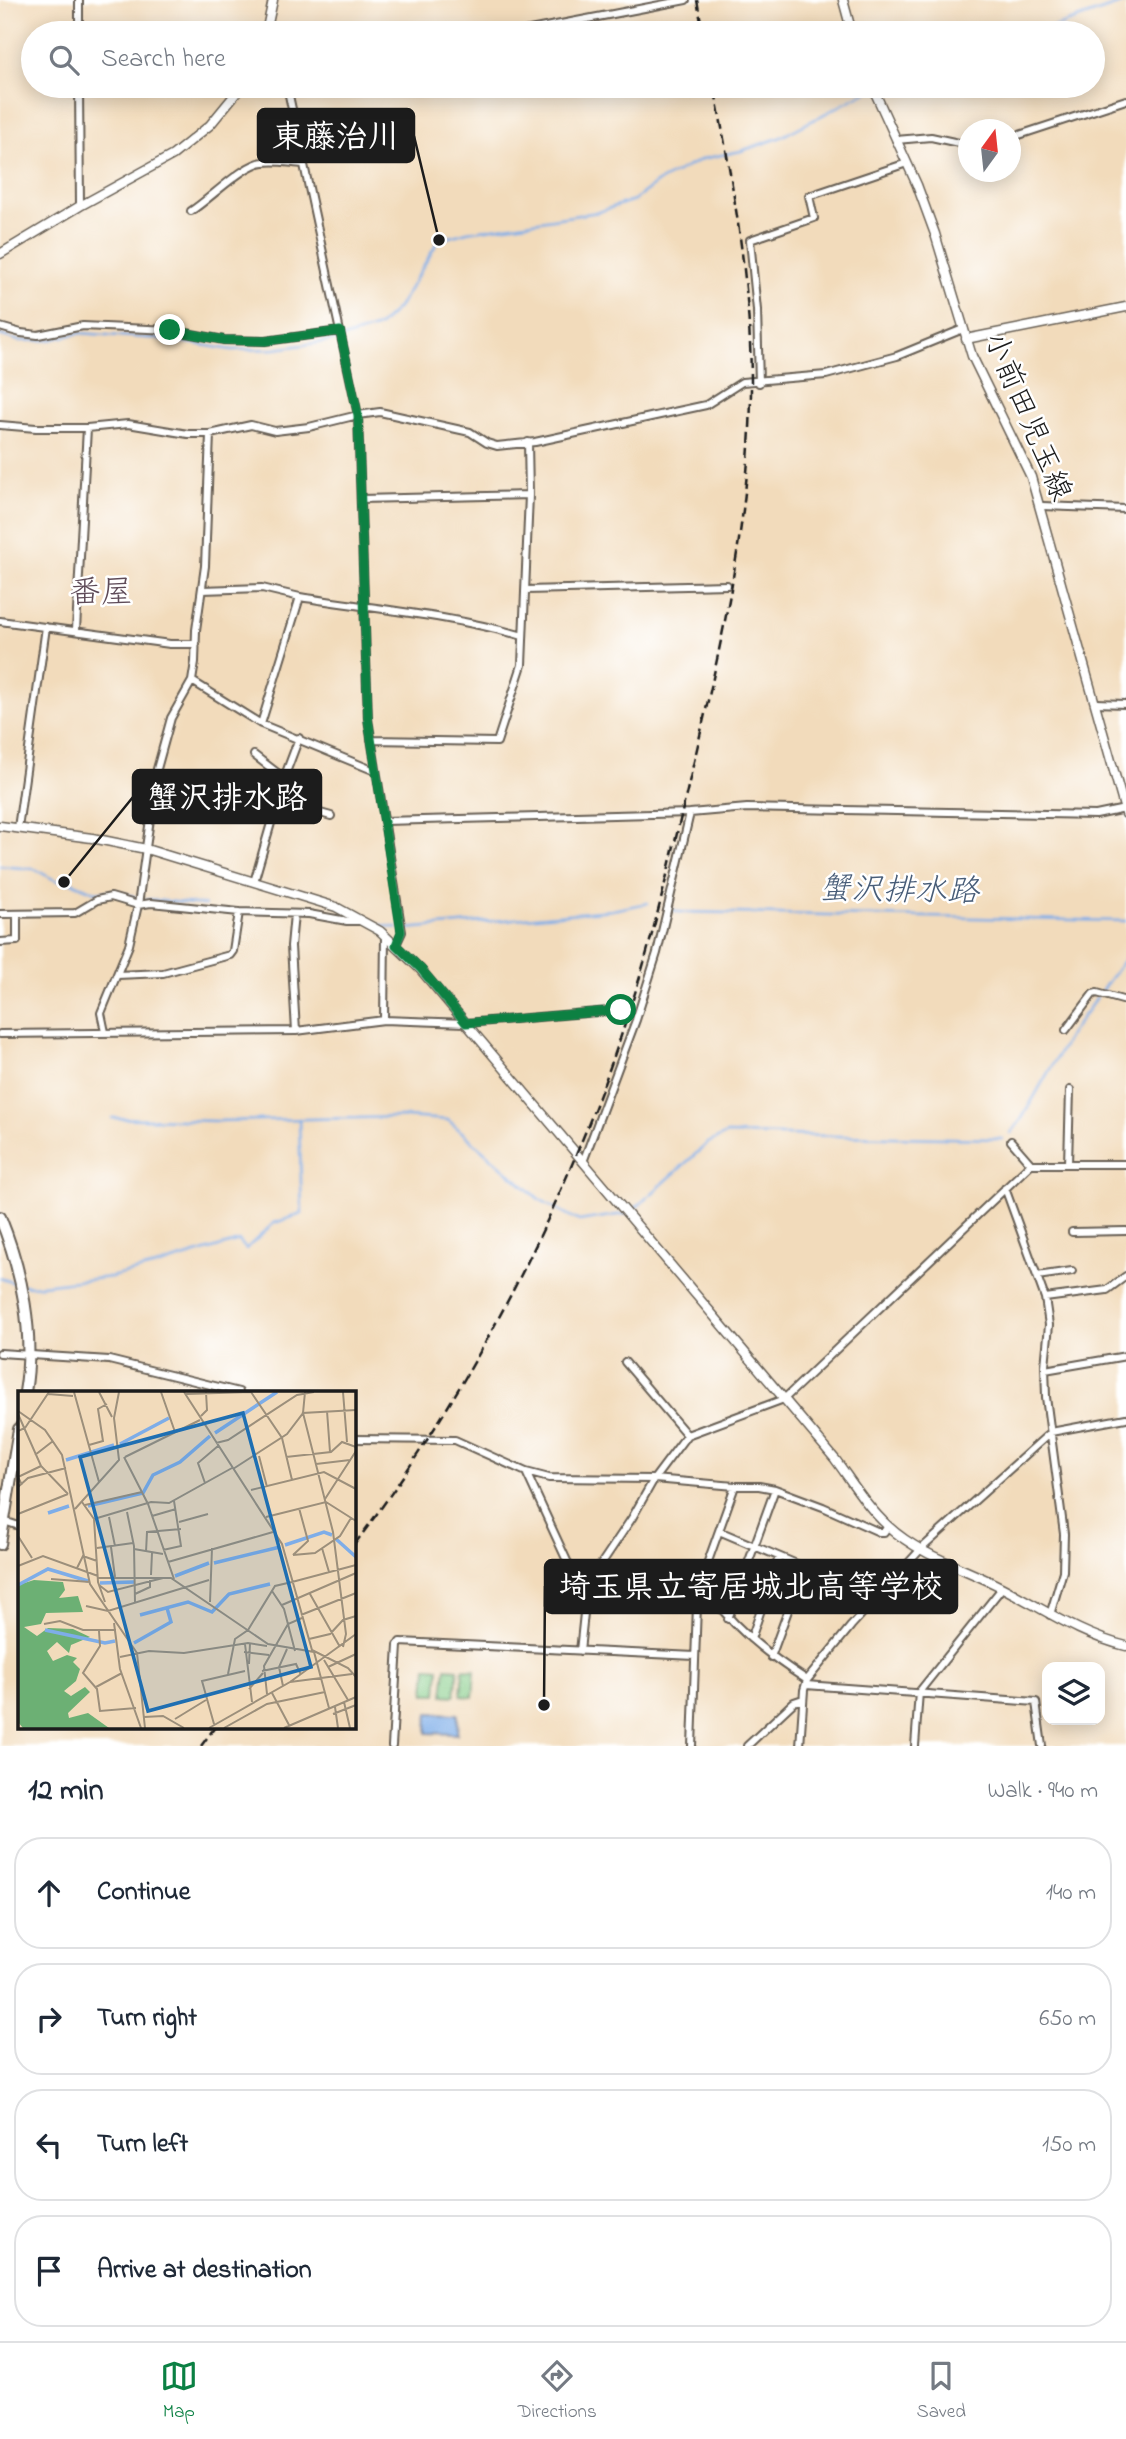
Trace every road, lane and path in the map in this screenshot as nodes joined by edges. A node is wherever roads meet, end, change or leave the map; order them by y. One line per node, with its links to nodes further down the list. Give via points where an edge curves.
1 (79, 0): 6 (street)
2 (273, 0): 7 (street)
3 (686, 0): 5 (street)
4 (843, 0): 9 (street)
5 (653, 3): 8 (street)
6 (79, 21)
7 (269, 21)
8 (570, 21)
9 (849, 21)
10 (79, 98): 20 (street)
11 (232, 98): 20 (street, via 189,144)
12 (289, 98): 19 (street)
13 (877, 98): 16 (street, 小前田児玉線)
14 (1126, 100): 15 (street)
15 (1021, 134)
16 (896, 140): 17 (street, via 931,137); 18 (street, 小前田児玉線)
17 (958, 143)
18 (907, 163): 25 (street, 小前田児玉線, via 935,234); 28 (street, via 809,196 814,218 750,240)
19 (303, 164): 21 (street, via 262,162 241,172); 26 (street)
20 (80, 206): 22 (street)
21 (191, 211)
22 (0, 254)
23 (1126, 307): 27 (street)
24 (0, 327): 26 (street, via 38,335 83,326 265,341)
25 (963, 329): 27 (street, 小前田児玉線); 28 (street, via 897,356 826,375)
26 (340, 331): 29 (street)
27 (967, 339): 36 (street, 小前田児玉線)
28 (759, 383): 33 (street, via 742,382 718,399 694,408)
29 (358, 415): 32 (street, via 309,427 275,431 251,425); 33 (street, via 380,412 420,419 470,432 497,446); 35 (street)
30 (0, 425): 31 (street)
31 (87, 428): 32 (street, via 128,424); 45 (street)
32 (210, 434): 39 (street)
33 (528, 442): 34 (street)
34 (529, 495): 35 (street); 40 (street)
35 (361, 499): 42 (street)
36 (1042, 506): 37 (street); 49 (street, 小前田児玉線)
37 (1126, 509)
38 (727, 585): 40 (street)
39 (202, 590): 41 (street, via 262,589); 47 (street)
40 (526, 590): 46 (street)
41 (300, 597): 42 (street); 51 (street)
42 (365, 608): 46 (street, via 491,626); 53 (street)
43 (0, 621): 44 (street)
44 (46, 627): 45 (street); 63 (street)
45 (76, 631): 47 (street, via 170,644)
46 (523, 636): 53 (street, via 522,665 497,742)
47 (196, 643): 48 (street)
48 (192, 681): 51 (street); 64 (street, via 171,718 157,769)
49 (1095, 703): 50 (street); 58 (street, 小前田児玉線)
50 (1126, 704)
51 (261, 724): 52 (street)
52 (299, 738): 55 (street); 56 (street)
53 (371, 740): 55 (street)
54 (254, 755): 56 (street)
55 (376, 771): 61 (street)
56 (284, 778): 57 (street)
57 (277, 802): 60 (street); 65 (street)
58 (1125, 812): 59 (street, via 747,808)
59 (690, 813): 61 (street); 86 (street, via 636,1020)
60 (331, 816)
61 (384, 821): 74 (street, via 401,932)
62 (0, 826): 63 (street)
63 (18, 828): 64 (street)
64 (146, 849): 65 (street); 66 (street)
65 (254, 882): 71 (street, via 336,907)
66 (138, 905): 67 (street); 70 (street, via 111,897 75,913); 75 (street)
67 (239, 912): 69 (street); 75 (street, via 230,955 163,974)
68 (0, 914): 70 (street)
69 (295, 914): 71 (street); 81 (street, via 291,946)
70 (17, 915): 73 (street, via 16,941)
71 (363, 921): 72 (street)
72 (384, 935): 74 (street); 78 (street)
73 (0, 942)
74 (396, 945): 79 (street)
75 (117, 975): 82 (street, via 101,1013)
76 (1126, 1001): 80 (street, via 1093,994)
77 (621, 1010): 79 (street)
78 (384, 1020): 79 (street); 81 (street)
79 (466, 1023): 86 (street)
80 (1066, 1030)
81 (296, 1031): 82 (street)
82 (106, 1032): 83 (street)
83 (0, 1034)
84 (1070, 1090): 88 (street)
85 (1011, 1141): 87 (street)
86 (583, 1162): 105 (street)
87 (1031, 1164): 88 (street); 90 (street)
88 (1068, 1164): 89 (street)
89 (1126, 1164)
90 (1005, 1188): 95 (street); 105 (street)
91 (0, 1217): 99 (highway, via 22,1284)
92 (1126, 1231): 93 (street)
93 (1072, 1232)
94 (1072, 1271): 95 (street)
95 (1037, 1276): 97 (street)
96 (1126, 1276): 97 (street, via 1107,1290)
97 (1045, 1298): 102 (street, via 1049,1325)
98 (0, 1353): 99 (street)
99 (28, 1353): 103 (highway); 104 (street, via 109,1360)
100 (1126, 1356): 102 (street)
101 (625, 1362): 109 (street)
102 (1045, 1370): 107 (street)
103 (25, 1391)
104 (235, 1391)
105 (784, 1399): 109 (street); 117 (street)
106 (1126, 1418): 107 (street)
107 (1051, 1432): 121 (street); 128 (street, via 1064,1534 1063,1571)
108 (18, 1435): 115 (highway)
109 (687, 1435): 112 (street)
110 (355, 1439): 111 (street, via 455,1440)
111 (526, 1472): 112 (street, via 548,1478); 126 (street)
112 (654, 1479): 113 (street); 126 (street)
113 (735, 1486): 114 (street); 118 (street)
114 (775, 1489): 117 (street, via 879,1532); 120 (street)
115 (4, 1521): 116 (street); 119 (highway)
116 (18, 1526)
117 (888, 1527): 121 (street)
118 (719, 1531): 120 (street); 124 (street)
119 (0, 1544)
120 (755, 1547): 122 (street); 129 (street)
121 (920, 1549): 125 (street); 127 (street)
122 (779, 1557): 123 (street); 130 (street)
123 (804, 1567): 127 (street); 134 (street)
124 (701, 1581): 129 (street); 133 (street)
125 (1002, 1588): 128 (street); 136 (street)
126 (584, 1592): 132 (street)
127 (877, 1598): 135 (street)
128 (1050, 1615): 131 (street, via 1087,1634)
129 (728, 1619): 130 (street)
130 (751, 1639): 134 (street)
131 (1126, 1646)
132 (580, 1651): 133 (street); 138 (street, via 400,1642)
133 (695, 1656): 139 (street)
134 (771, 1657): 135 (street)
135 (806, 1683): 136 (street); 137 (street)
136 (919, 1692): 142 (street); 143 (street, via 1035,1702)
137 (803, 1699): 140 (street); 141 (street)
138 (392, 1746)
139 (692, 1746)
140 (747, 1746)
141 (800, 1746)
142 (915, 1746)
143 (1042, 1746)

